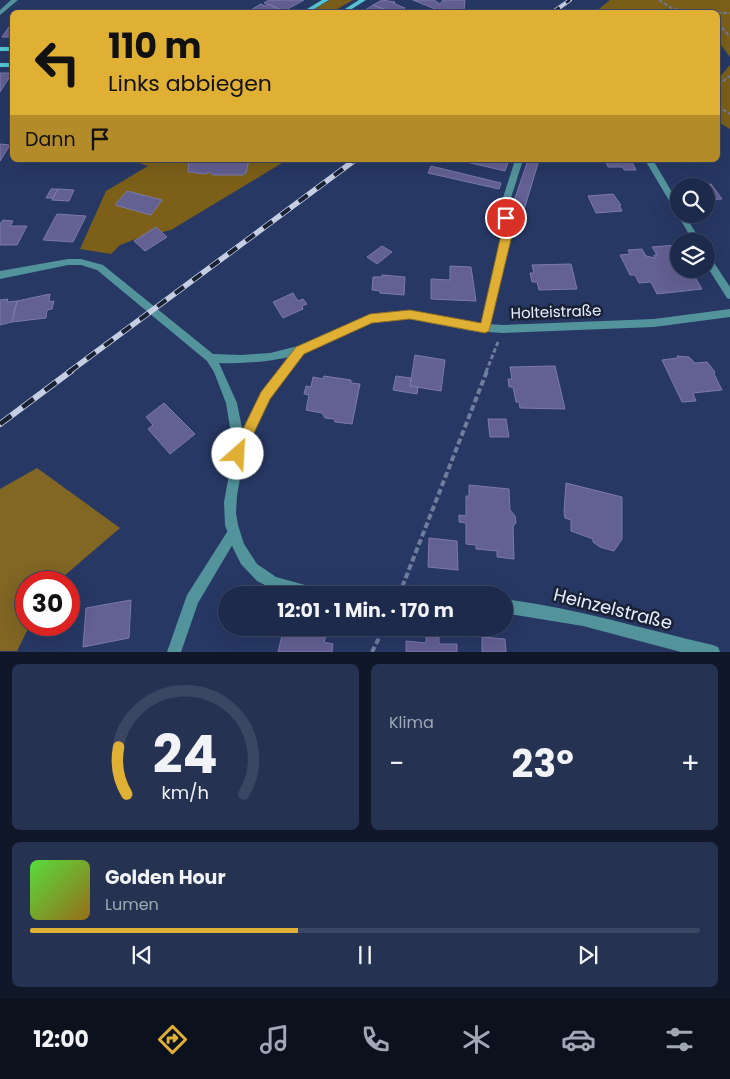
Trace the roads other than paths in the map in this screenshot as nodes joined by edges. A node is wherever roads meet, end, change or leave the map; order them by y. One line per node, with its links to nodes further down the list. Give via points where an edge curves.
1 (15, 0): 6 (street)
2 (326, 0): 4 (street)
3 (363, 0): 5 (street)
4 (308, 10)
5 (346, 10)
6 (0, 13)
7 (518, 162): 14 (street, via 506,201 506,235)
8 (650, 162): 9 (street)
9 (670, 197)
10 (715, 271): 12 (street)
11 (0, 275): 16 (street, via 68,262 100,267)
12 (730, 295)
13 (730, 313): 14 (street, Holteistraße, via 654,323)
14 (485, 328): 15 (street, Holteistraße, via 410,315 370,319)
15 (300, 350): 16 (street, Holteistraße, via 241,359); 17 (street, Holteistraße, via 266,396)
16 (211, 358): 17 (street, via 222,375 234,409)
17 (238, 454): 18 (street, via 230,501)
18 (233, 533): 19 (street, via 240,550 254,568 270,581); 21 (street, via 192,600)
19 (286, 586)
20 (513, 607): 22 (street, Heinzelstraße, via 618,626)
21 (174, 652)
22 (713, 652)

